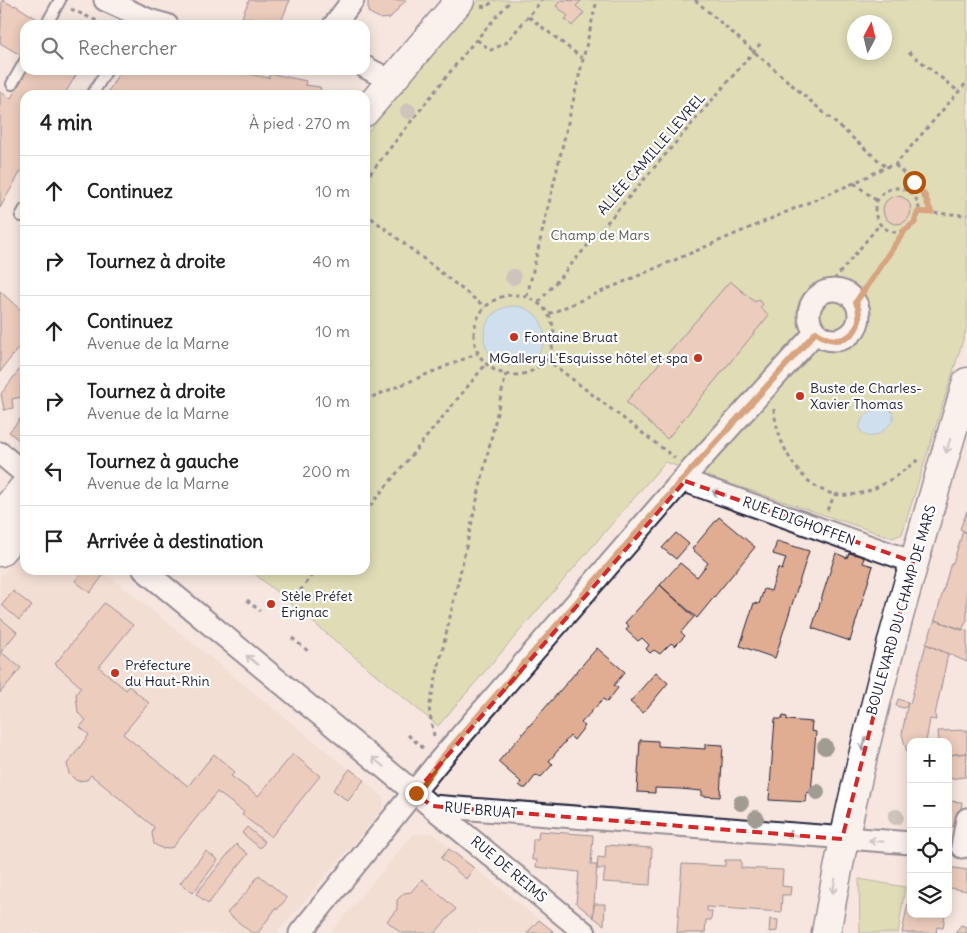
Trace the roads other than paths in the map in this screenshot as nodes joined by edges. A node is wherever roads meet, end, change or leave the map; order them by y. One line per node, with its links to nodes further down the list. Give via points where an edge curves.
1 (105, 0): 7 (street)
2 (353, 0): 8 (street)
3 (437, 0): 10 (street)
4 (460, 0): 10 (street)
5 (59, 1): 6 (lane)
6 (49, 20)
7 (136, 20)
8 (338, 20)
9 (20, 70): 12 (lane)
10 (377, 73): 14 (street); 15 (street)
11 (104, 75): 13 (lane)
12 (12, 84)
13 (95, 90)
14 (360, 90)
15 (370, 96)
16 (816, 332): 16 (street, via 830,340 839,340 853,332 860,317 856,302 845,292 824,292 812,303 810,310 809,318); 20 (street)
17 (967, 382): 25 (street, BOULEVARD DU CHAMP DE MARS, one-way to 25)
18 (0, 453): 19 (street)
19 (20, 470)
20 (688, 476): 25 (street, RUE EDIGHOFFEN, one-way to 20); 27 (street, via 439,761)
21 (20, 492): 22 (street)
22 (0, 516)
23 (20, 528): 24 (street)
24 (0, 552)
25 (913, 562): 29 (street, BOULEVARD DU CHAMP DE MARS, one-way to 29, via 864,742)
26 (150, 575): 27 (street, one-way to 26)
27 (424, 799): 29 (street, RUE BRUAT, one-way to 27); 32 (street); 33 (street, RUE DE REIMS)
28 (967, 820): 31 (street)
29 (842, 839): 30 (street, RUE BRUAT, one-way to 29); 34 (street, BOULEVARD DU CHAMP DE MARS, one-way to 34)
30 (907, 843)
31 (959, 848)
32 (300, 933)
33 (586, 933)
34 (826, 933)

